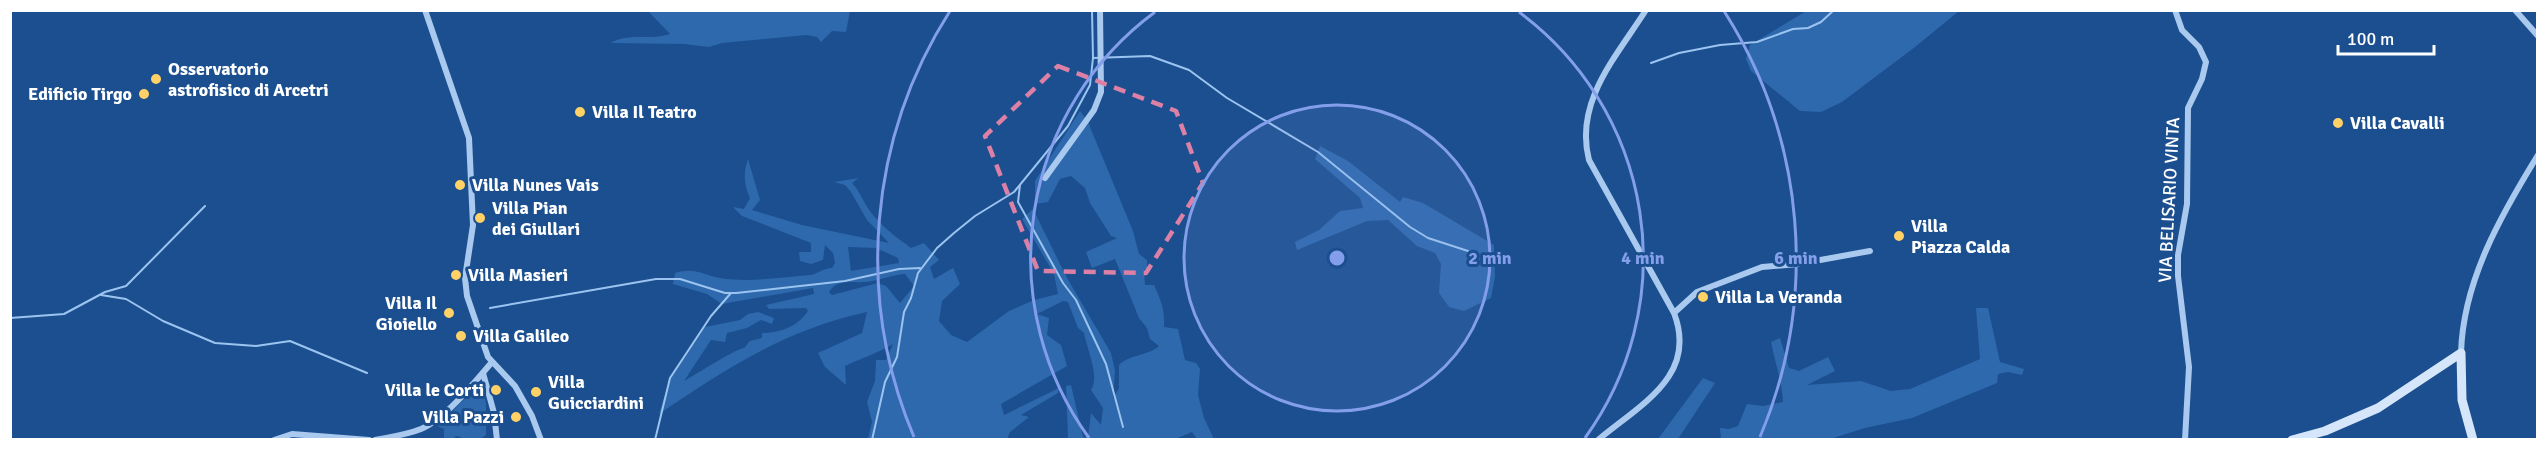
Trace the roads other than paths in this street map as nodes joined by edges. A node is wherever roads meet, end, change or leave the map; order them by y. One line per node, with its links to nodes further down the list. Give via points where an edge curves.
1 (424, 10): 12 (street, via 469,138 473,225 465,278 470,305)
2 (1100, 10): 8 (street, via 1101,92 1094,110)
3 (1646, 10): 10 (street, via 1590,102 1584,137 1589,160)
4 (2175, 10): 20 (street, VIA BELISARIO VINTA, via 2182,30 2199,47 2206,62 2188,108 2187,204 2178,255 2189,367)
5 (2515, 10): 6 (street)
6 (2538, 36)
7 (2538, 155): 11 (street, via 2505,208 2477,274 2464,321)
8 (1045, 178)
9 (1870, 251): 10 (street, via 1762,267 1697,292)
10 (1674, 313): 19 (street, via 1681,341 1675,368 1666,382)
11 (2461, 354): 21 (street, via 2378,408 2325,431); 22 (street, via 2462,399)
12 (492, 362): 13 (street); 18 (street, via 515,386)
13 (483, 374): 16 (street, via 422,429); 17 (street)
14 (274, 440): 15 (street, via 291,434)
15 (369, 440)
16 (375, 440)
17 (497, 440)
18 (541, 440)
19 (1598, 440)
20 (2185, 440)
21 (2292, 440)
22 (2473, 440)

